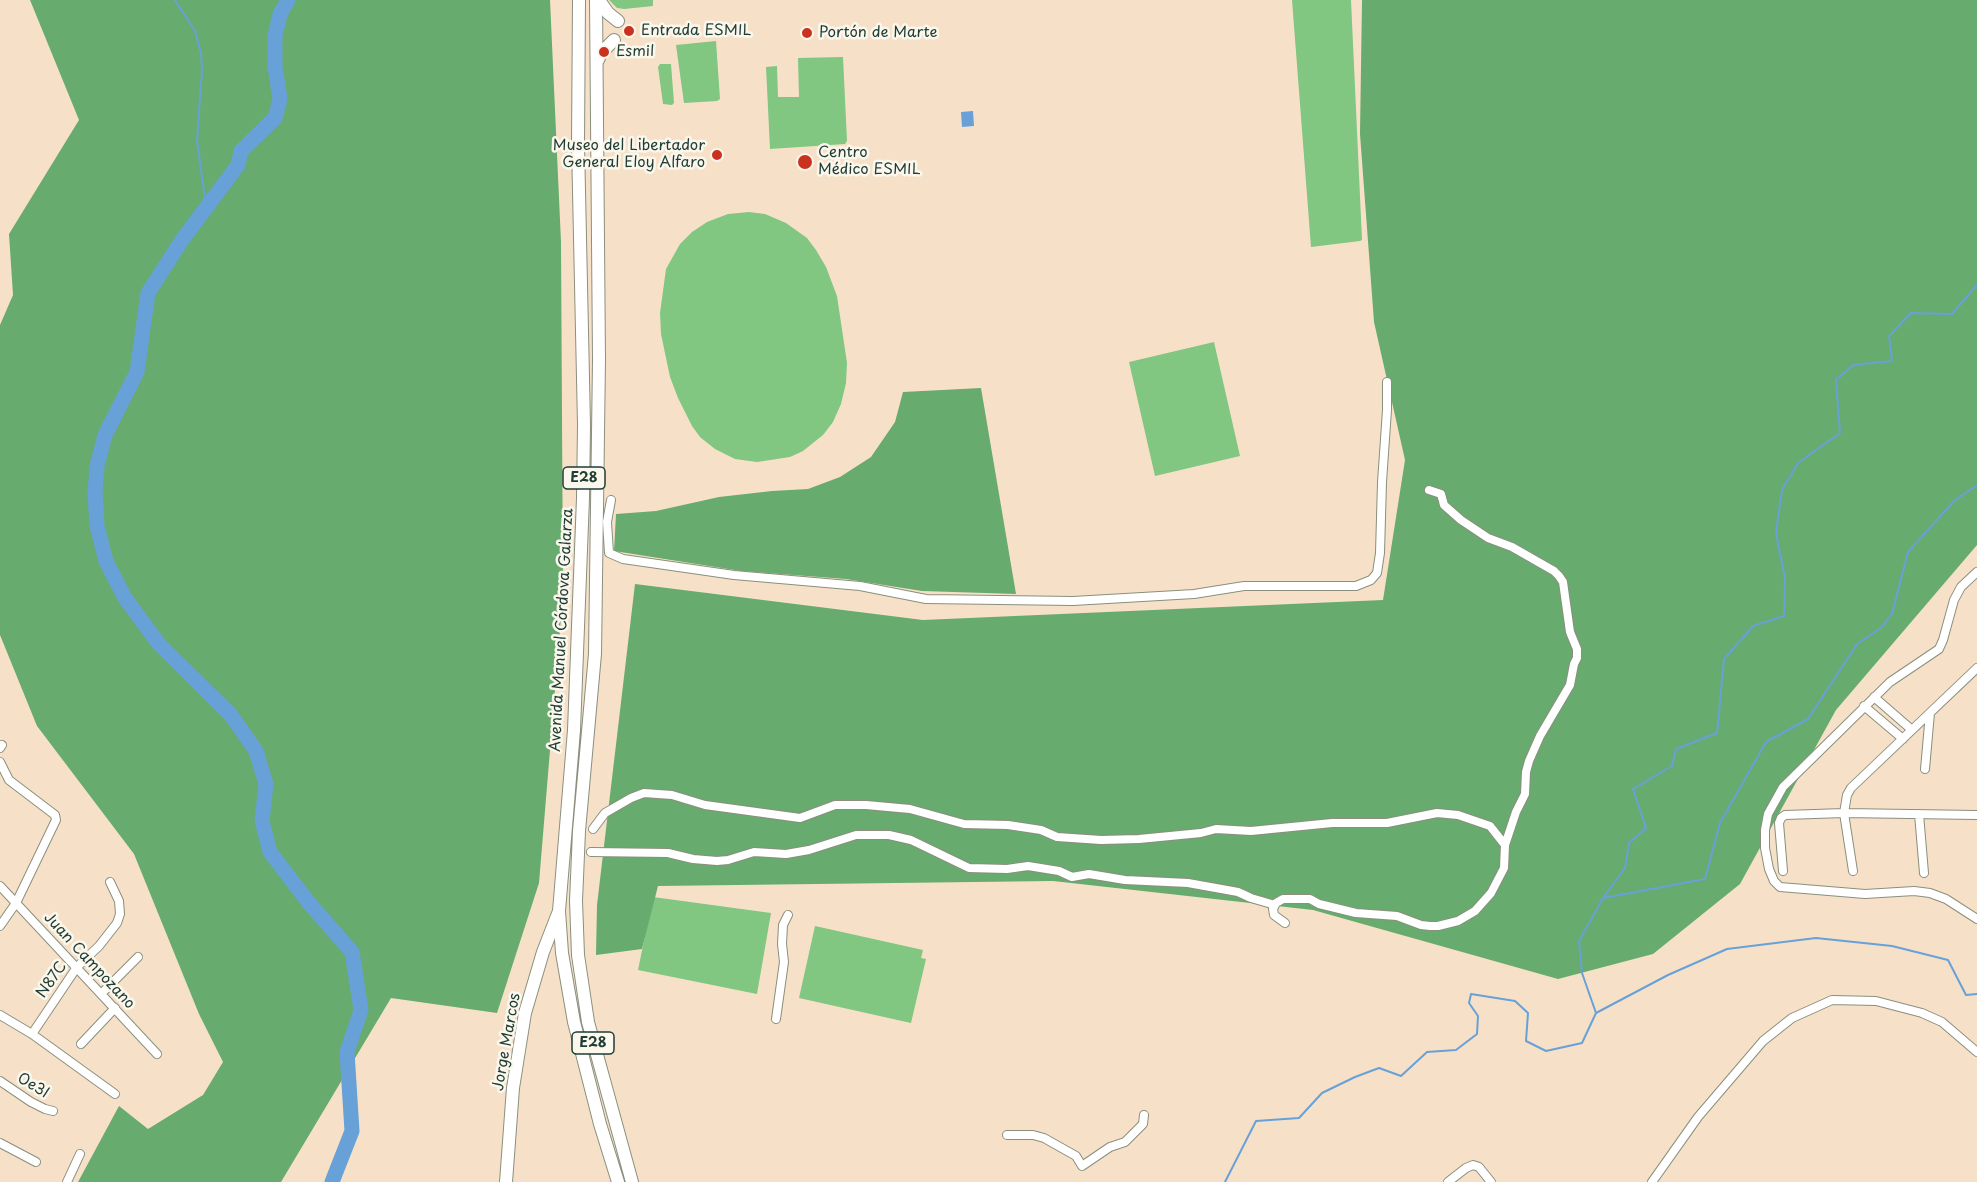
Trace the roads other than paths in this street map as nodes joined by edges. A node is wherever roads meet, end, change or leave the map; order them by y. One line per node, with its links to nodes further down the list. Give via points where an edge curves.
1 (579, 0): 31 (main road, Avenida Manuel Córdova Galarza / E28, via 584,498 574,730)
2 (598, 0): 3 (main road); 5 (main road, Avenida Manuel Córdova Galarza / E28)
3 (618, 21)
4 (614, 40): 5 (main road)
5 (597, 61): 57 (main road, Avenida Manuel Córdova Galarza / E28, via 599,360 595,654 579,831 578,955 588,1022)
6 (1387, 382): 8 (street, via 1380,554 1377,573 1356,586 1245,586 1194,594 1073,601 926,599 860,586 734,575 623,559 609,553)
7 (1429, 490): 22 (street, via 1441,494 1444,505 1461,520 1554,571 1563,582 1577,658 1570,685 1529,761 1525,794)
8 (610, 500)
9 (1977, 572): 11 (street, via 1954,600 1939,649)
10 (1977, 668): 13 (street)
11 (1874, 697): 12 (street); 14 (street)
12 (1864, 706): 15 (street); 33 (street, via 1782,787 1773,803 1765,839 1774,881 1787,888 1865,894 1930,893)
13 (1930, 713): 14 (street); 17 (street)
14 (1912, 730): 15 (street)
15 (1903, 739): 18 (street, via 1851,788)
16 (0, 762): 29 (street, via 9,780 55,815 56,820)
17 (1925, 769)
18 (1844, 813): 19 (street); 24 (street, via 1781,818); 25 (street)
19 (1919, 814): 20 (street); 26 (street)
20 (1977, 815)
21 (593, 829): 22 (street, via 605,813 644,793 800,818 835,806 910,809 964,824 1008,825 1058,837 1101,840 1216,829 1251,831 1332,823 1386,823 1437,813 1458,815 1490,826)
22 (1505, 845): 30 (street, via 1504,868 1491,893 1466,916 1447,925 1420,925 1397,916 1356,913 1310,899 1283,899)
23 (591, 852): 30 (street, via 669,853 717,861 754,852 786,855 856,835 889,835 911,840 969,868 1028,866 1072,877 1089,874 1188,883 1238,892)
24 (1783, 871)
25 (1853, 872)
26 (1924, 873)
27 (110, 882): 37 (street, N87C, via 119,901 117,923)
28 (0, 886): 29 (street, Juan Campozano)
29 (16, 903): 35 (street); 37 (street, Juan Campozano)
30 (1275, 905): 34 (street, via 1274,915)
31 (559, 912): 55 (main road, Jorge Marcos, via 525,1013 513,1088); 56 (main road, Avenida Manuel Córdova Galarza / E28, via 574,1022)
32 (788, 915): 41 (street, via 783,924 784,962)
33 (1977, 919)
34 (1285, 924)
35 (0, 926)
36 (138, 957): 38 (street)
37 (77, 967): 38 (street, Juan Campozano); 42 (street, N87C)
38 (102, 994): 39 (street, Juan Campozano)
39 (115, 1008): 43 (street); 45 (street, Juan Campozano)
40 (0, 1015): 42 (street)
41 (776, 1019)
42 (32, 1034): 47 (street)
43 (81, 1044)
44 (1977, 1052): 60 (street, via 1942,1022 1922,1013 1876,1001 1832,1000 1792,1018 1763,1041 1698,1117)
45 (157, 1054)
46 (0, 1081): 48 (street, Oe3I, via 31,1102)
47 (116, 1094)
48 (54, 1111)
49 (1144, 1115): 50 (street, via 1143,1124 1125,1142 1082,1166 1076,1156 1044,1138)
50 (1006, 1135)
51 (0, 1143): 53 (street)
52 (80, 1154): 54 (street)
53 (36, 1162)
54 (67, 1182)
55 (506, 1182)
56 (618, 1182)
57 (632, 1182)
58 (1448, 1182): 59 (street, via 1473,1165)
59 (1491, 1182)
60 (1652, 1182)

